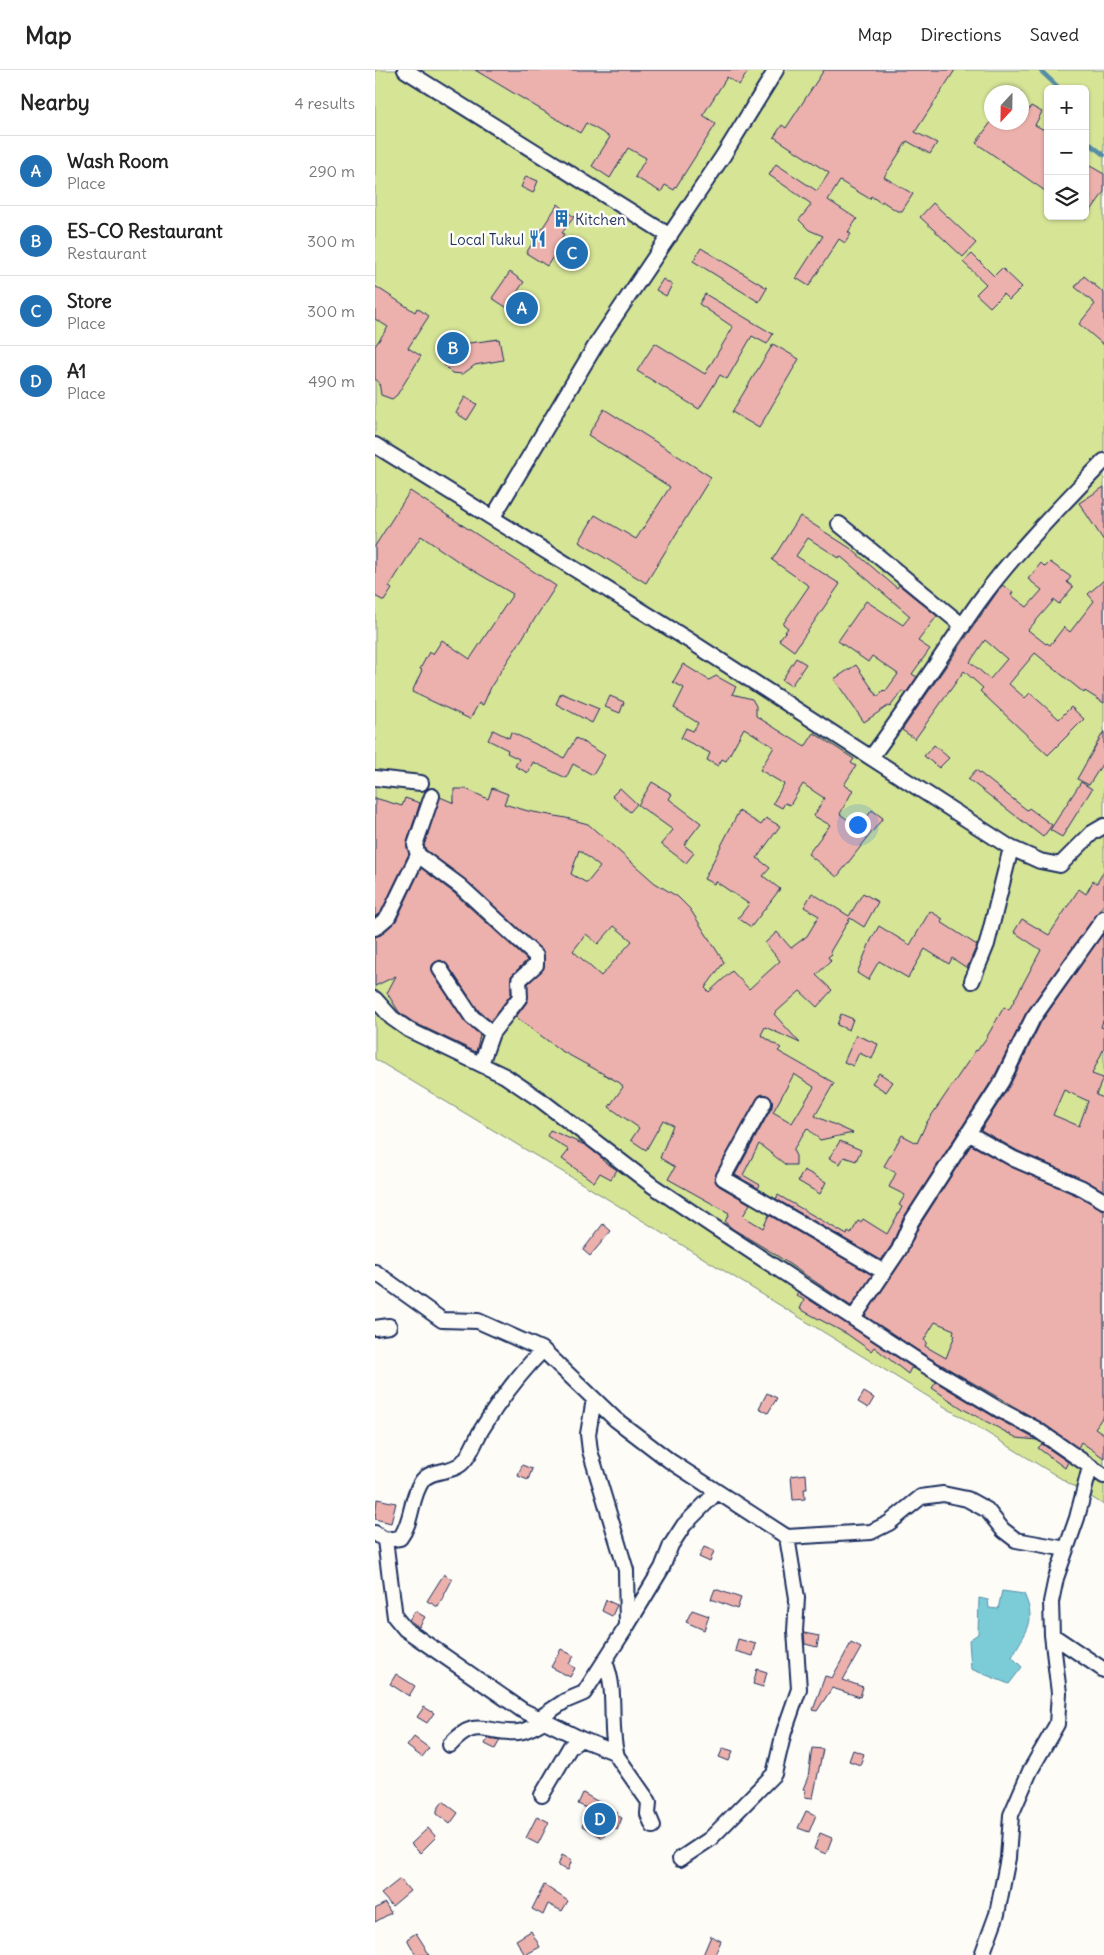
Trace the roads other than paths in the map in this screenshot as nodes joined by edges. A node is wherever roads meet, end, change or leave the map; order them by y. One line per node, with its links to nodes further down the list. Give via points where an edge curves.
1 (405, 70): 3 (street)
2 (776, 70): 3 (street)
3 (670, 236): 6 (street, via 597,344)
4 (375, 445): 6 (street)
5 (1104, 461): 8 (street, via 1011,562)
6 (493, 517): 9 (street)
7 (839, 524): 8 (street)
8 (963, 626): 9 (street)
9 (872, 756): 14 (street)
10 (375, 778): 11 (street)
11 (421, 783)
12 (432, 796): 15 (street, via 415,845)
13 (1104, 826): 14 (street, via 1092,832 1060,865 1040,861)
14 (1011, 848): 19 (street, via 987,944)
15 (418, 855): 17 (street, via 388,917); 21 (street, via 460,886 536,956 536,965 519,980 520,997)
16 (1104, 918): 24 (street, via 1033,1018 1001,1080)
17 (375, 928)
18 (440, 969): 21 (street, via 472,1017)
19 (972, 981)
20 (375, 998): 22 (street, via 392,1018 409,1030)
21 (492, 1033): 22 (street)
22 (481, 1064): 28 (street, via 542,1101 661,1191)
23 (764, 1103): 27 (street, via 723,1178)
24 (968, 1133): 25 (street, via 1014,1159); 27 (street, via 911,1222)
25 (1104, 1201)
26 (375, 1272): 29 (street, via 442,1320 478,1321)
27 (885, 1272): 28 (street)
28 (854, 1317): 31 (street, via 923,1364 1036,1429)
29 (543, 1350): 30 (street); 34 (street, via 495,1409 462,1463 430,1474 422,1482 409,1524 401,1538)
30 (594, 1399): 35 (street, via 615,1420 670,1461); 37 (street, via 588,1434 590,1451 626,1570)
31 (1091, 1467): 32 (street); 36 (street)
32 (1104, 1476)
33 (715, 1494): 37 (street, via 684,1525)
34 (380, 1536): 41 (street, via 395,1617 405,1629 522,1710)
35 (787, 1537): 36 (street, via 871,1532 889,1524 921,1498 943,1494 967,1499 987,1510 1016,1540); 47 (street, via 797,1598 795,1631 799,1689 774,1774 711,1839)
36 (1066, 1549): 38 (street, via 1051,1602)
37 (627, 1626): 39 (street)
38 (1052, 1635): 40 (street); 48 (street, via 1059,1693 1057,1724 1011,1815 1008,1858 997,1914)
39 (605, 1662): 41 (street, via 584,1693 565,1701); 44 (street, via 611,1685 612,1740)
40 (1104, 1670)
41 (544, 1719): 42 (street); 43 (street, via 523,1731 475,1728 462,1732)
42 (581, 1739): 44 (street); 45 (street, via 570,1746)
43 (450, 1745)
44 (617, 1756): 46 (street, via 649,1802 648,1814)
45 (542, 1795)
46 (653, 1826)
47 (679, 1859)
48 (982, 1955)

